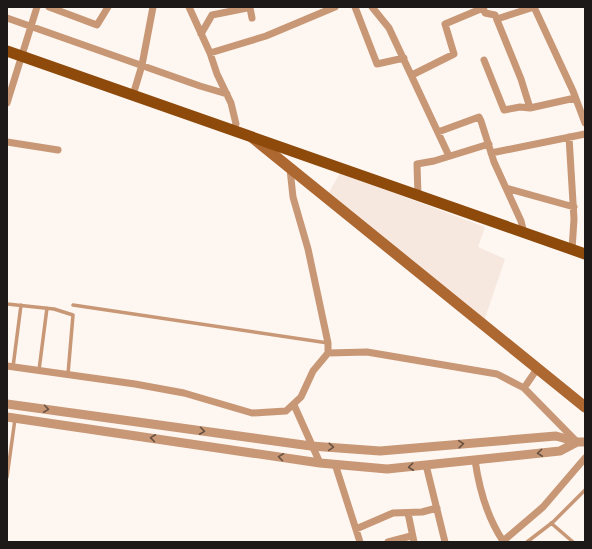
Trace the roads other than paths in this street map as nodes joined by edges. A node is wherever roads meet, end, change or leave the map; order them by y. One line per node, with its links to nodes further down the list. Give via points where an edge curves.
1 (37, 7): 14 (street)
2 (49, 7): 3 (street, via 97,25)
3 (108, 7)
4 (153, 7): 21 (street)
5 (189, 7): 15 (street)
6 (334, 7): 17 (street, via 266,36)
7 (355, 7): 19 (street, via 375,62 378,64)
8 (372, 7): 19 (street, via 389,28)
9 (534, 7): 13 (street); 25 (street)
10 (483, 8): 13 (street, via 485,13 494,13); 22 (street, via 445,24 454,54)
11 (7, 18): 14 (street)
12 (252, 18): 15 (street, via 250,8 219,12 209,18)
13 (497, 19): 27 (street)
14 (30, 27): 18 (street); 21 (street)
15 (201, 34): 17 (street)
16 (7, 51): 18 (main road)
17 (210, 53): 23 (street)
18 (21, 56): 24 (main road); 26 (street)
19 (404, 58): 22 (street)
20 (484, 60): 27 (street, via 504,110)
21 (142, 65): 23 (street); 24 (street)
22 (412, 75): 30 (street)
23 (227, 94): 29 (street, via 232,103 236,124)
24 (133, 95): 29 (main road)
25 (575, 98): 27 (street); 28 (street)
26 (7, 103)
27 (530, 108)
28 (585, 123)
29 (232, 130): 32 (main road)
30 (438, 132): 35 (street, via 479,117); 38 (street)
31 (585, 134): 33 (street)
32 (252, 137): 39 (main road); 41 (main road)
33 (569, 137): 37 (street); 42 (street)
34 (7, 142): 36 (street)
35 (488, 144): 37 (street); 38 (street)
36 (58, 150)
37 (491, 153): 40 (street)
38 (450, 156): 41 (street, via 417,164)
39 (290, 169): 50 (street, via 293,197 308,249); 53 (main road)
40 (506, 188): 42 (street); 43 (street)
41 (418, 196): 43 (main road)
42 (574, 207): 44 (street)
43 (524, 233): 44 (main road)
44 (572, 250): 45 (main road)
45 (585, 254)
46 (7, 304): 47 (lane)
47 (21, 305): 49 (lane); 52 (lane)
48 (73, 306): 50 (lane)
49 (48, 308): 54 (lane); 55 (lane, via 73,315)
50 (328, 343): 51 (street)
51 (328, 353): 56 (street, via 366,352 497,374); 58 (street, via 313,371 301,397)
52 (10, 366): 54 (street)
53 (537, 369): 56 (street); 59 (main road)
54 (39, 370): 55 (street)
55 (68, 374): 58 (street, via 184,393 252,413 286,411)
56 (524, 388): 63 (street)
57 (11, 405): 60 (street, one-way to 60); 61 (street)
58 (294, 405): 64 (street)
59 (585, 407)
60 (96, 416): 62 (street); 64 (street, one-way to 64)
61 (12, 417): 62 (street); 67 (lane)
62 (93, 429): 68 (street, one-way to 62)
63 (581, 442): 64 (street, one-way to 63, via 380,451 556,436); 66 (street, one-way to 66, via 560,451)
64 (311, 446): 68 (street)
65 (585, 458): 81 (street, via 543,508)
66 (475, 460): 70 (street); 81 (street, via 483,499)
67 (8, 463): 71 (lane)
68 (320, 463): 69 (street)
69 (335, 464): 70 (street, one-way to 69, via 387,469); 76 (street)
70 (426, 465): 73 (street)
71 (7, 477)
72 (585, 490): 75 (lane)
73 (437, 508): 74 (street); 80 (street)
74 (408, 512): 76 (street, via 393,513); 77 (street)
75 (551, 523): 82 (lane); 83 (lane)
76 (356, 529): 78 (street)
77 (412, 539): 79 (street)
78 (360, 542)
79 (388, 542)
80 (445, 542)
81 (502, 542)
82 (527, 542)
83 (573, 542)

